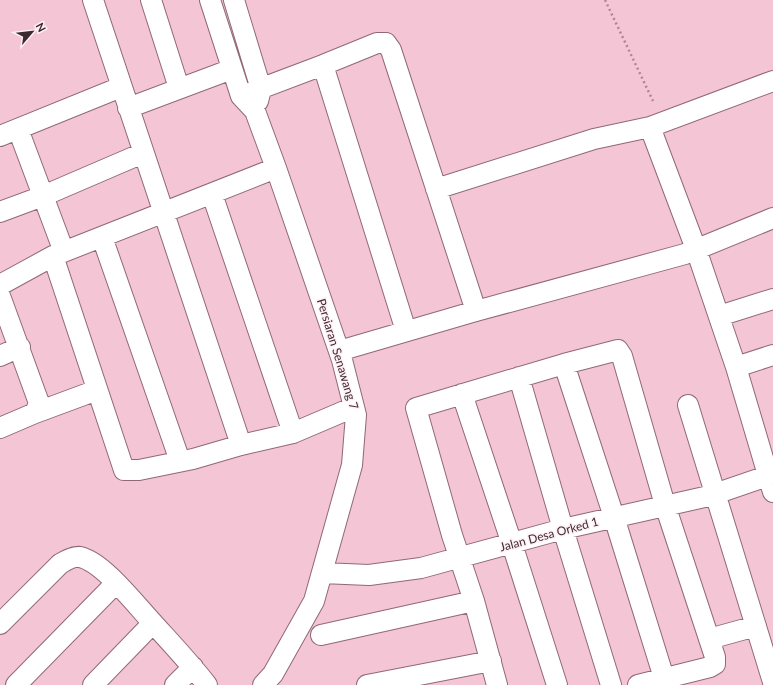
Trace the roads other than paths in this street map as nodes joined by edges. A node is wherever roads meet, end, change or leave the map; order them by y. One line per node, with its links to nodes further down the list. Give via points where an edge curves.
1 (93, 0): 8 (street)
2 (151, 0): 9 (street)
3 (210, 0): 6 (street)
4 (234, 0): 10 (street)
5 (323, 65): 10 (street); 18 (street, via 377,43 386,43 391,50); 32 (street)
6 (232, 69): 9 (street); 11 (street)
7 (773, 81): 14 (street)
8 (121, 87): 12 (street); 15 (street)
9 (179, 88): 12 (street)
10 (261, 89): 11 (street); 13 (street)
11 (241, 96): 13 (street)
12 (128, 108): 16 (street)
13 (255, 111): 17 (street, Persiaran Senawang 7)
14 (650, 127): 18 (street, via 594,139); 25 (street)
15 (9, 132): 20 (street)
16 (143, 153): 20 (street); 22 (street)
17 (276, 168): 19 (street); 34 (street, Persiaran Senawang 7)
18 (436, 189): 30 (street)
19 (212, 194): 22 (street); 46 (street)
20 (43, 196): 21 (street); 26 (street)
21 (0, 212)
22 (163, 213): 24 (street); 47 (street)
23 (773, 218): 25 (street)
24 (102, 237): 26 (street); 48 (street)
25 (696, 250): 30 (street); 31 (street)
26 (58, 254): 27 (street); 40 (street)
27 (0, 285)
28 (0, 296): 33 (street)
29 (773, 299): 31 (street)
30 (476, 311): 32 (street)
31 (719, 316): 38 (street)
32 (406, 331): 34 (street)
33 (20, 347): 36 (street); 44 (street, via 39,402)
34 (339, 350): 43 (street, Persiaran Senawang 7)
35 (773, 355): 38 (street)
36 (0, 356)
37 (564, 364): 39 (street); 51 (street, via 618,350 622,356); 52 (street)
38 (736, 367): 49 (street)
39 (519, 377): 41 (street); 53 (street)
40 (97, 390): 44 (street); 48 (street, via 124,470 139,470)
41 (462, 394): 54 (street); 55 (street, via 416,408)
42 (688, 405): 50 (street)
43 (354, 407): 46 (street); 56 (street, Persiaran Senawang 7, via 356,415 352,465)
44 (35, 413): 45 (street)
45 (0, 428)
46 (293, 433): 47 (street)
47 (241, 445): 48 (street)
48 (180, 461)
49 (771, 481): 50 (street, Jalan Desa Orked 1)
50 (716, 493): 51 (street, Jalan Desa Orked 1); 61 (street)
51 (665, 505): 52 (street, Jalan Desa Orked 1); 63 (street)
52 (614, 517): 53 (street, Jalan Desa Orked 1); 66 (street)
53 (563, 529): 54 (street, Jalan Desa Orked 1); 76 (street)
54 (512, 544): 55 (street, Jalan Desa Orked 1); 75 (street)
55 (460, 558): 56 (street, Jalan Desa Orked 1, via 421,568 369,575); 58 (street)
56 (322, 574): 72 (street, Persiaran Senawang 7, via 314,601 273,674)
57 (116, 583): 59 (street); 60 (street, via 89,560 78,557 69,559 54,569); 68 (street)
58 (474, 601): 62 (street); 64 (street)
59 (153, 623): 65 (street); 69 (street)
60 (0, 624)
61 (756, 626): 63 (street); 67 (street)
62 (321, 635)
63 (709, 639): 66 (street, via 715,664)
64 (491, 661): 73 (street); 74 (street)
65 (193, 666): 70 (street); 71 (street)
66 (664, 678): 77 (street)
67 (773, 682)
68 (16, 685)
69 (93, 685)
70 (175, 685)
71 (207, 685)
72 (263, 685)
73 (367, 685)
74 (497, 685)
75 (558, 685)
76 (611, 685)
77 (638, 685)

